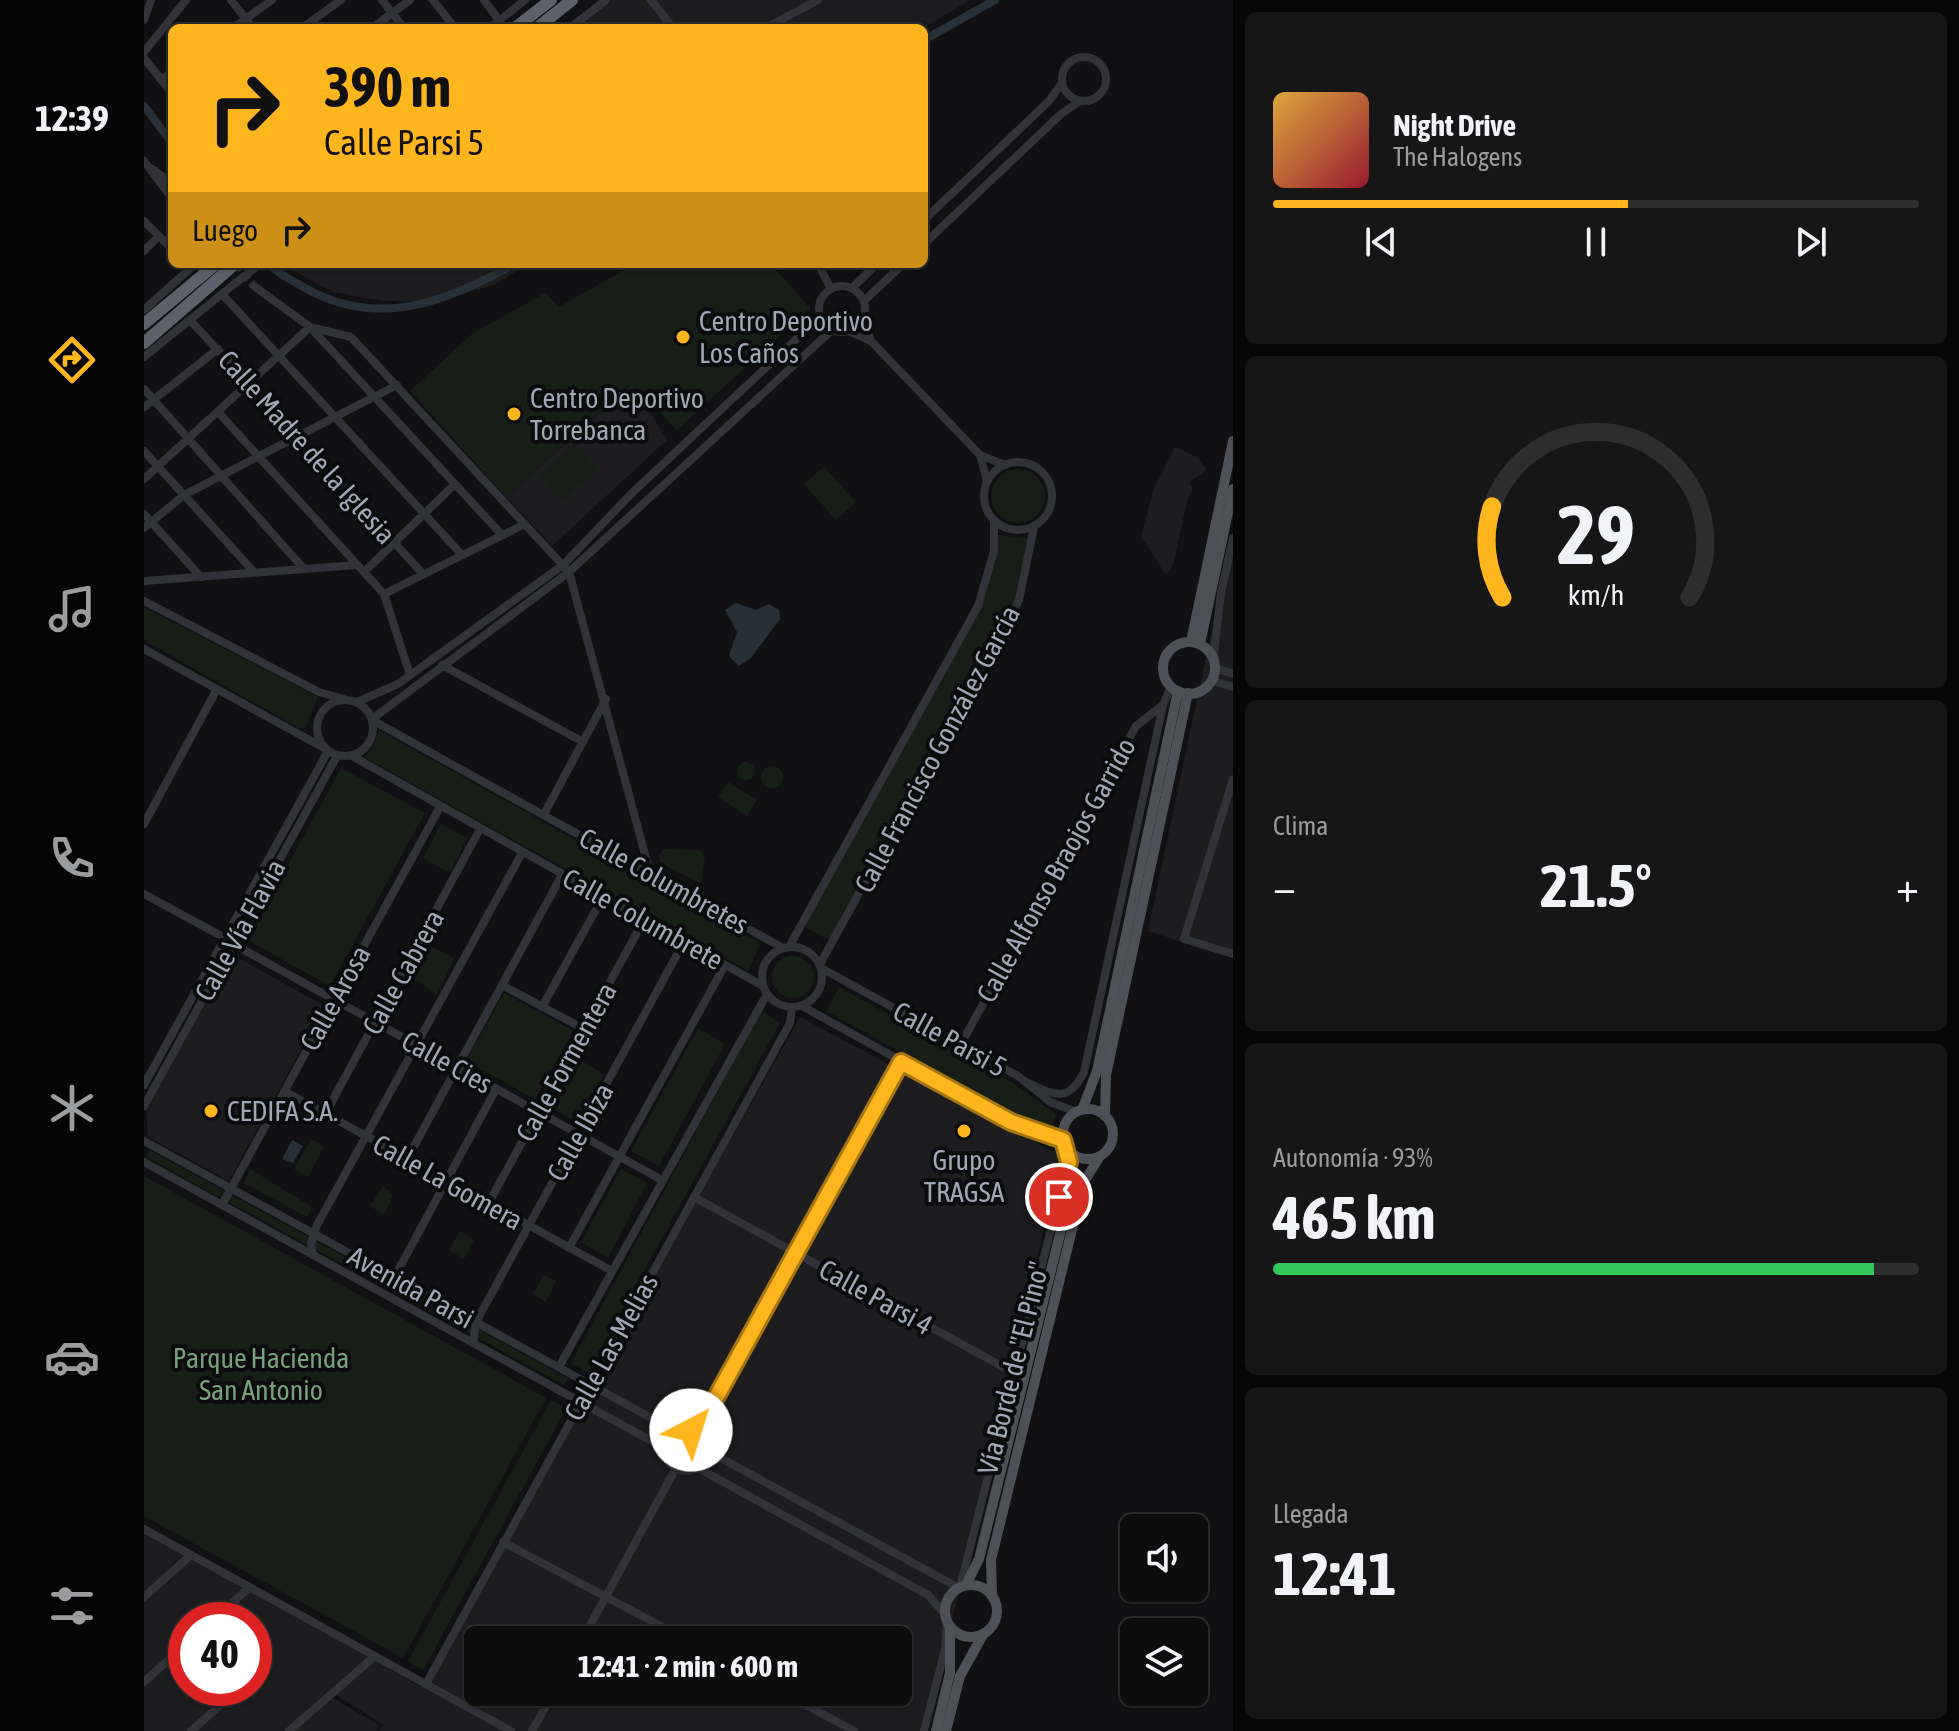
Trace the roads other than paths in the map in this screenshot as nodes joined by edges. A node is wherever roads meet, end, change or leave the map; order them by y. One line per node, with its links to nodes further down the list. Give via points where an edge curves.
1 (151, 0): 18 (street)
2 (186, 0): 32 (street)
3 (231, 0): 17 (street)
4 (272, 0): 17 (street)
5 (341, 0): 22 (street)
6 (382, 0): 16 (street)
7 (410, 0): 16 (street)
8 (433, 0): 25 (street)
9 (484, 0): 19 (street)
10 (525, 0): 19 (street)
11 (551, 0): 27 (highway)
12 (572, 0): 28 (highway)
13 (606, 0): 29 (street)
14 (651, 0): 30 (street)
15 (818, 0): 31 (street)
16 (393, 14): 23 (street); 24 (street)
17 (246, 18): 20 (street); 21 (street)
18 (144, 20)
19 (499, 20): 26 (street)
20 (238, 24)
21 (250, 24)
22 (308, 24)
23 (378, 24)
24 (401, 24)
25 (452, 24)
26 (494, 24)
27 (520, 24)
28 (542, 24)
29 (575, 24)
30 (670, 24)
31 (773, 24)
32 (144, 55): 34 (street)
33 (168, 75): 34 (street)
34 (161, 80): 36 (street)
35 (1062, 83): 37 (street); 37 (street, via 1069,62 1083,57 1098,61 1106,73 1105,88 1094,99); 41 (street)
36 (168, 88)
37 (1080, 101): 44 (street)
38 (146, 164): 39 (street); 40 (street)
39 (168, 180)
40 (168, 193)
41 (928, 216)
42 (144, 221): 43 (street)
43 (159, 236): 45 (street); 46 (street)
44 (928, 240)
45 (168, 245)
46 (144, 251)
47 (188, 268): 58 (street)
48 (217, 268): 62 (highway); 67 (highway)
49 (255, 268): 56 (street, bridge)
50 (820, 268): 55 (street)
51 (873, 268): 54 (street)
52 (899, 268): 57 (street)
53 (254, 286): 63 (street)
54 (852, 288): 55 (street); 57 (street)
55 (831, 289): 59 (street, via 820,304)
56 (222, 294): 61 (street); 69 (street)
57 (864, 301): 60 (street)
58 (144, 310)
59 (821, 316): 64 (street); 104 (street, via 632,493)
60 (863, 318): 65 (street); 66 (street)
61 (190, 320): 68 (street, Calle Madre de la Iglesia); 70 (street)
62 (144, 324)
63 (310, 327): 69 (street); 72 (street, via 351,337); 74 (street)
64 (832, 330): 65 (street); 104 (street)
65 (849, 331): 66 (street)
66 (871, 341): 83 (street)
67 (144, 343)
68 (218, 349): 71 (street, Calle Madre de la Iglesia); 75 (street)
69 (280, 356): 71 (street); 78 (street)
70 (144, 357)
71 (249, 384): 77 (street); 79 (street, Calle Madre de la Iglesia)
72 (397, 385): 74 (street); 96 (street)
73 (144, 389): 75 (street)
74 (374, 396): 78 (street); 90 (street)
75 (153, 400): 76 (street); 80 (street)
76 (144, 407)
77 (218, 412): 80 (street); 84 (street)
78 (335, 416): 79 (street); 94 (street)
79 (297, 436): 84 (street); 101 (street, Calle Madre de la Iglesia)
80 (188, 439): 86 (street); 87 (street)
81 (1233, 441): 112 (main road)
82 (144, 451): 86 (street)
83 (980, 455): 85 (street); 89 (street)
84 (258, 456): 87 (street); 103 (street)
85 (1005, 465): 89 (street); 98 (street, via 1032,465 1048,479 1052,501)
86 (158, 466): 88 (street); 92 (street)
87 (220, 475): 92 (street); 105 (street)
88 (144, 479)
89 (987, 481): 95 (street, via 984,498)
90 (455, 484): 94 (street); 99 (street)
91 (1233, 489): 112 (main road)
92 (184, 495): 97 (street); 106 (street)
93 (144, 514): 97 (street)
94 (425, 514): 101 (street); 102 (street)
95 (994, 520): 98 (street, via 1013,530); 144 (street, Calle Francisco González García, via 994,551 978,606)
96 (525, 524): 99 (street); 104 (street)
97 (148, 525): 108 (street)
98 (1034, 527): 147 (street, Calle Francisco González García, via 1019,600 1008,623)
99 (502, 535): 102 (street)
100 (1233, 538): 114 (street)
101 (395, 543): 103 (street); 107 (street, Calle Madre de la Iglesia)
102 (462, 555): 107 (street)
103 (360, 568): 105 (street); 110 (street)
104 (566, 568): 115 (street); 117 (street); 122 (street)
105 (304, 569): 106 (street)
106 (254, 572): 108 (street)
107 (423, 574): 110 (street)
108 (201, 577): 109 (street)
109 (144, 581)
110 (384, 594): 117 (street)
111 (144, 601): 123 (street, via 319,692)
112 (1195, 643): 114 (main road); 121 (main road, via 1178,644 1167,654 1163,671)
113 (144, 649): 120 (street)
114 (1214, 664): 116 (street); 118 (main road)
115 (442, 665): 126 (street); 127 (street)
116 (1233, 674)
117 (410, 675): 124 (street)
118 (1211, 680): 119 (street); 121 (main road, via 1201,690)
119 (1233, 687)
120 (217, 689): 128 (street); 134 (street)
121 (1179, 690): 125 (street); 165 (main road, via 1097,1071); 168 (main road, via 1106,1075)
122 (606, 699): 127 (street); 137 (street)
123 (347, 700): 124 (street); 128 (street, via 331,703 319,716 317,733)
124 (357, 702): 126 (street)
125 (1163, 705): 156 (street, Calle Alfonso Braojos Garrido, via 1136,726); 160 (street, via 1084,1072 1066,1094)
126 (372, 720): 130 (street, via 367,746); 133 (street, Calle Columbretes)
127 (583, 742): 133 (street)
128 (326, 749): 129 (street); 142 (street, Calle Vía Flavia)
129 (337, 756): 130 (street); 142 (street, Calle Vía Flavia)
130 (352, 756): 132 (street, Calle Columbrete)
131 (1233, 779): 145 (street, via 1184,939)
132 (440, 807): 135 (street, Calle Columbrete); 150 (street, Calle Arosa)
133 (544, 814): 137 (street, Calle Columbretes)
134 (144, 824)
135 (480, 829): 136 (street, Calle Columbrete); 154 (street, Calle Cabrera)
136 (522, 853): 138 (street, Calle Columbrete); 157 (street)
137 (650, 873): 144 (street, Calle Columbretes)
138 (562, 875): 140 (street, Calle Columbrete); 148 (street)
139 (144, 894): 142 (street, Calle Cies)
140 (603, 897): 141 (street, Calle Columbrete); 152 (street)
141 (644, 920): 143 (street, Calle Columbrete); 155 (street, Calle Formentera)
142 (229, 941): 150 (street, Calle Cies); 161 (street, Calle Vía Flavia); 164 (street, Calle Vía Flavia)
143 (684, 942): 146 (street, Calle Columbrete); 170 (street, Calle Ibiza)
144 (786, 948): 147 (street, via 807,950); 149 (street, via 775,952 764,967)
145 (1233, 954)
146 (725, 965): 149 (street, Calle Columbrete); 176 (street)
147 (820, 966): 151 (street, via 821,988); 156 (street, Calle Parsi 5)
148 (502, 985): 152 (street); 159 (street)
149 (765, 990): 153 (street, via 773,1001); 179 (street, Calle Las Melias)
150 (334, 1000): 154 (street, Calle Cies); 163 (street, Calle Arosa)
151 (802, 1006): 153 (street); 158 (street, Calle Parsi 5)
152 (542, 1007): 155 (street)
153 (792, 1008): 182 (street, Calle Las Melias, via 790,1023)
154 (375, 1022): 157 (street, Calle Cies); 167 (street, Calle Cabrera)
155 (584, 1029): 166 (street, Calle Formentera)
156 (961, 1044): 160 (street, Calle Parsi 5)
157 (416, 1045): 159 (street, Calle Cies); 171 (street)
158 (901, 1062): 172 (street, Calle Parsi 5, via 1011,1122); 188 (street)
159 (457, 1067): 162 (street, Calle Cies); 177 (street)
160 (1026, 1082): 165 (street, Calle Parsi 5, via 1050,1102)
161 (144, 1085)
162 (496, 1089): 166 (street, Calle Cies); 180 (street)
163 (284, 1091): 167 (street, Calle La Gomera); 181 (street, Calle Arosa)
164 (144, 1106)
165 (1080, 1111): 168 (main road); 172 (main road, via 1065,1124)
166 (538, 1112): 170 (street, Calle Cies); 183 (street, Calle Formentera)
167 (325, 1114): 171 (street, Calle La Gomera)
168 (1105, 1116): 175 (main road, via 1113,1137)
169 (144, 1134): 173 (street)
170 (579, 1135): 176 (street, Calle Cies); 185 (street, Calle Ibiza)
171 (365, 1136): 177 (street, Calle La Gomera); 186 (street)
172 (1063, 1140): 174 (main road)
173 (144, 1141): 181 (street, Avenida Parsi)
174 (1069, 1156): 175 (main road); 195 (street); 208 (main road, Vía Borde de "El Pino", via 1070,1194 979,1559)
175 (1100, 1156): 209 (main road, Vía Borde de "El Pino", via 1084,1182 1005,1500 991,1560)
176 (619, 1157): 179 (street, Calle Cies); 187 (street)
177 (407, 1159): 180 (street, Calle La Gomera)
178 (144, 1162): 184 (street, Avenida Parsi)
179 (662, 1180): 190 (street, Calle Las Melias)
180 (446, 1181): 183 (street, Calle La Gomera); 191 (street)
181 (231, 1188): 184 (street, Calle Arosa); 186 (street, Avenida Parsi)
182 (694, 1197): 188 (street, Calle Parsi 4); 196 (street, Calle Las Melias)
183 (488, 1204): 185 (street, Calle La Gomera)
184 (222, 1205): 189 (street, Avenida Parsi)
185 (528, 1226): 187 (street, Calle La Gomera); 192 (street, Calle Ibiza)
186 (313, 1233): 189 (street); 191 (street, Avenida Parsi)
187 (569, 1248): 190 (street, Calle La Gomera)
188 (796, 1253): 195 (street, Calle Parsi 4); 199 (street)
189 (313, 1255): 193 (street, Avenida Parsi)
190 (612, 1271): 194 (street, Calle Las Melias)
191 (394, 1278): 192 (street, Avenida Parsi)
192 (476, 1322): 193 (street); 194 (street, Avenida Parsi)
193 (473, 1343): 197 (street, Avenida Parsi)
194 (559, 1367): 196 (street, Avenida Parsi)
195 (1016, 1374): 208 (street)
196 (591, 1385): 197 (street, Calle Las Melias); 198 (street, Avenida Parsi)
197 (581, 1402): 200 (street, Avenida Parsi); 205 (street, Calle Las Melias)
198 (677, 1432): 199 (street); 200 (street)
199 (697, 1432): 201 (street)
200 (666, 1449): 202 (street)
201 (708, 1451): 203 (street); 208 (street)
202 (676, 1468): 203 (street); 210 (street)
203 (698, 1468): 213 (street, via 928,1595)
204 (144, 1529): 206 (street)
205 (503, 1542): 210 (street); 220 (street, Calle Las Melias)
206 (191, 1555): 207 (street); 211 (street)
207 (250, 1587): 212 (street); 217 (street)
208 (962, 1587): 209 (main road, via 981,1586); 213 (main road, via 948,1598)
209 (992, 1595): 216 (main road, via 997,1612)
210 (606, 1596): 214 (street); 215 (street)
211 (144, 1597)
212 (233, 1602)
213 (948, 1620): 216 (main road, via 962,1635); 229 (street); 230 (main road, via 950,1673)
214 (590, 1626)
215 (661, 1626)
216 (984, 1633): 231 (main road, via 960,1676)
217 (375, 1656): 220 (street); 225 (street)
218 (168, 1660): 219 (street)
219 (144, 1682)
220 (426, 1684): 226 (street)
221 (219, 1706): 224 (street)
222 (546, 1706): 227 (street)
223 (808, 1706): 228 (street)
224 (191, 1731)
225 (289, 1731)
226 (511, 1731)
227 (532, 1731)
228 (854, 1731)
229 (924, 1731)
230 (936, 1731)
231 (946, 1731)

